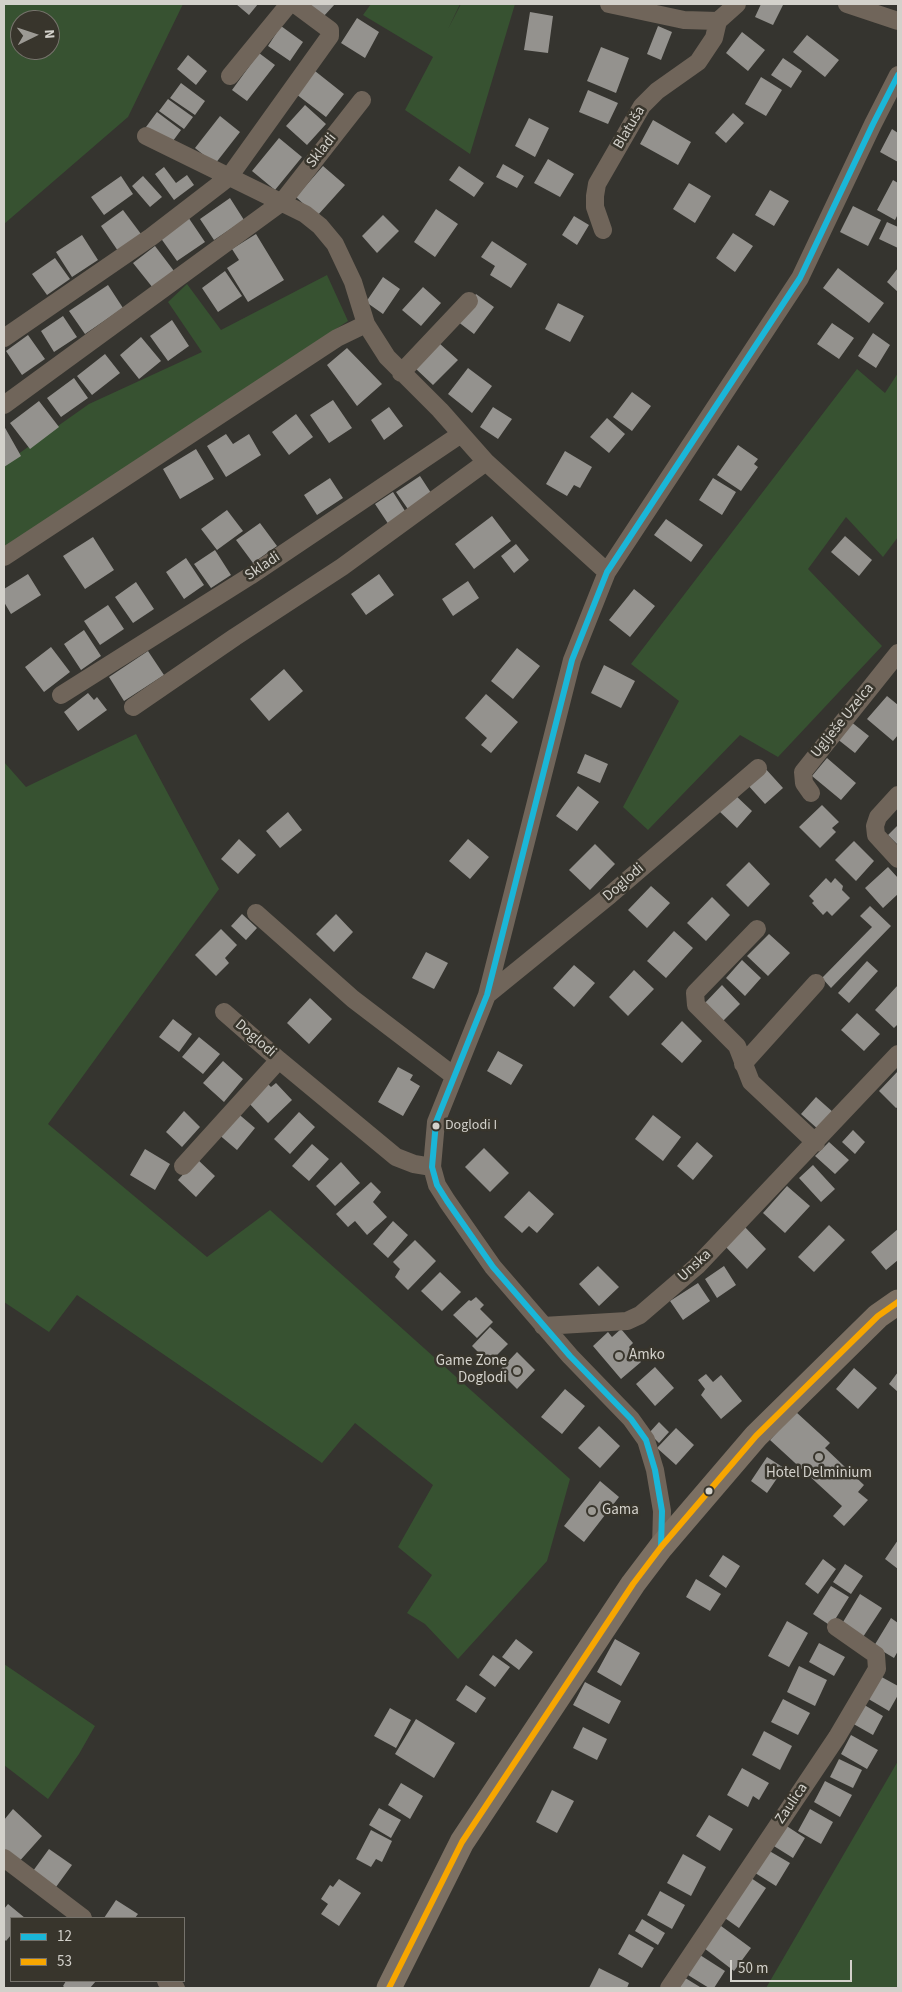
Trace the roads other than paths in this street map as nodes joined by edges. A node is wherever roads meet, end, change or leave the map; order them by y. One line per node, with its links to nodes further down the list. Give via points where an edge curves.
1 (289, 4): 9 (street)
2 (295, 4): 12 (street, via 330,30 330,36)
3 (609, 4): 6 (street, via 684,20)
4 (737, 4): 6 (street, Blatuša)
5 (847, 4): 7 (street)
6 (718, 21): 14 (street, Blatuša, via 714,38 698,62 657,91 642,106 597,184 595,207)
7 (898, 22)
8 (898, 75): 23 (street, Doglodi, via 800,278)
9 (230, 76)
10 (362, 100): 13 (street, Skladi)
11 (146, 136): 12 (street)
12 (229, 177): 13 (street); 17 (street, via 151,237)
13 (282, 202): 16 (street, via 306,214 335,244 353,282); 19 (street, Skladi)
14 (603, 230)
15 (469, 301): 18 (street)
16 (366, 324): 18 (street); 22 (street, via 337,338)
17 (4, 338)
18 (402, 373): 20 (street)
19 (4, 405)
20 (461, 434): 21 (street); 25 (street, Skladi, via 250,576)
21 (486, 462): 23 (street); 26 (street, via 342,567)
22 (4, 557)
23 (608, 572): 34 (street, Doglodi, via 572,660)
24 (898, 653): 28 (street, Uglješe Uzelca, via 803,772 804,783)
25 (61, 694)
26 (133, 707)
27 (758, 768): 34 (street, Doglodi)
28 (812, 792)
29 (898, 795): 30 (street, via 878,817 875,826 876,835)
30 (898, 859)
31 (256, 913): 39 (street, via 353,999)
32 (757, 929): 38 (street, via 695,993 694,999 696,1005 737,1046)
33 (816, 983): 38 (street)
34 (487, 995): 39 (street, Doglodi)
35 (224, 1012): 37 (street, Doglodi)
36 (898, 1054): 40 (street, Unska)
37 (279, 1060): 41 (street); 42 (street, Doglodi, via 396,1157)
38 (743, 1064): 40 (street, via 751,1082)
39 (454, 1076): 42 (street, Doglodi, via 436,1122)
40 (816, 1142): 44 (street, Unska, via 698,1266 640,1315 627,1321)
41 (183, 1166)
42 (432, 1167): 44 (street, Doglodi, via 446,1201 493,1267)
43 (898, 1302): 45 (main road, via 878,1316 756,1436)
44 (543, 1326): 45 (street, Doglodi, via 631,1419 646,1440 662,1511)
45 (661, 1547): 49 (main road, via 633,1584 462,1842)
46 (836, 1627): 50 (street, Zaulica, via 876,1655 877,1669 837,1737)
47 (4, 1858): 48 (street)
48 (82, 1917)
49 (389, 1988)
50 (669, 1988)

